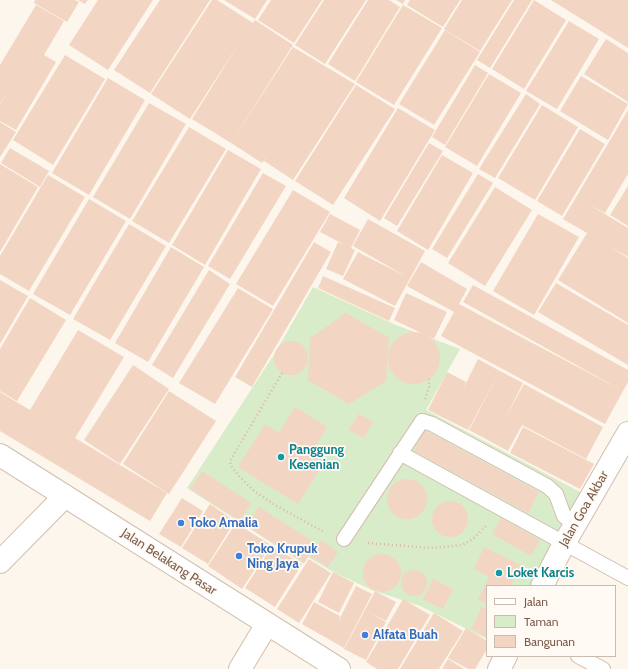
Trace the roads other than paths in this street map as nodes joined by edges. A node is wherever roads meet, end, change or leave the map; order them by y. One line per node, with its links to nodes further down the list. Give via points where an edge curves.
1 (628, 433): 5 (street, Jalan Goa Akbar)
2 (400, 452): 5 (lane, via 501,508); 5 (lane, via 422,421 432,424 547,486 556,494); 6 (lane)
3 (0, 455): 4 (street, Jalan Belakang Pasar)
4 (65, 496): 7 (street); 10 (street, Jalan Belakang Pasar)
5 (570, 534): 8 (lane); 9 (street, Jalan Goa Akbar)
6 (344, 540)
7 (0, 562)
8 (628, 578)
9 (543, 585)
10 (267, 624): 13 (street); 14 (street, Jalan Belakang Pasar)
11 (505, 657): 15 (street)
12 (580, 657): 16 (lane)
13 (240, 669)
14 (339, 669)
15 (499, 669)
16 (603, 669)

